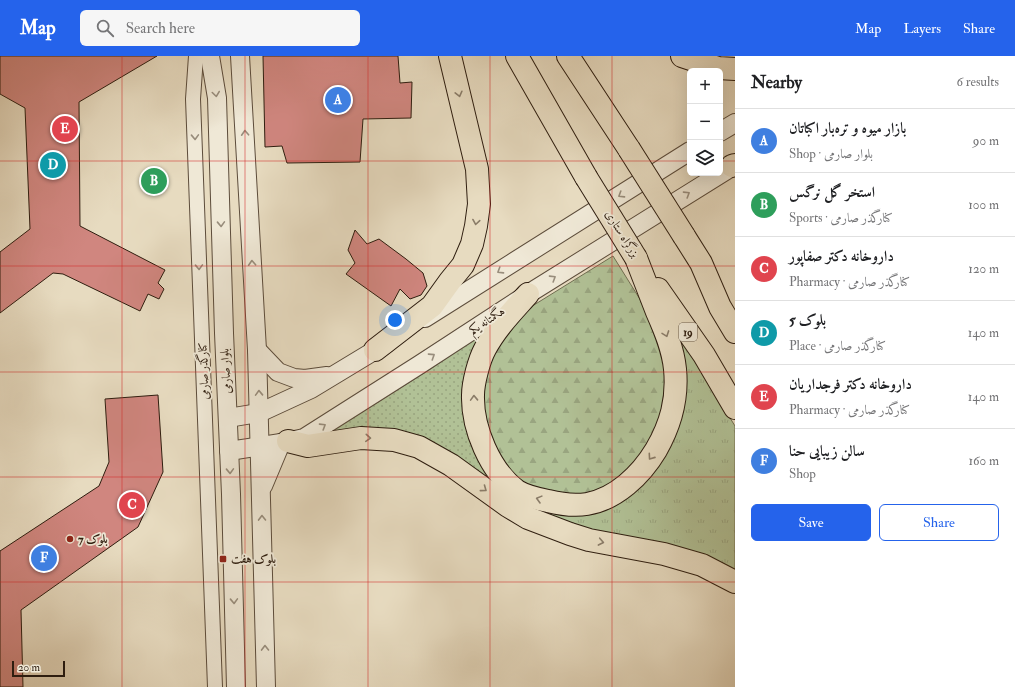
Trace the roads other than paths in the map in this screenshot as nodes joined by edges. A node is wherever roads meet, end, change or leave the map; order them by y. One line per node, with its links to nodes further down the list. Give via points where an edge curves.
1 (196, 56): 29 (street, کنارگذر صارمی, one-way to 29, via 193,99)
2 (210, 56): 23 (street, بلوار صارمی, one-way to 23, via 217,98)
3 (240, 56): 18 (street, one-way to 3)
4 (450, 56): 19 (highway, one-way to 19, via 477,169 479,204 472,244 463,266 432,306)
5 (516, 56): 13 (highway, بزرگراه ستاری / 19, bridge)
6 (568, 56): 14 (highway, bridge)
7 (682, 56): 8 (highway, via 718,68)
8 (735, 69)
9 (735, 123): 10 (street)
10 (723, 130)
11 (687, 153): 19 (street, one-way to 19)
12 (734, 165): 15 (street, هگمتانه یکم, one-way to 12)
13 (636, 258): 15 (highway, one-way to 15, via 671,348 676,393 664,436 652,457 620,490 604,499 586,504 562,504 537,499 518,491 503,478 481,440 475,420 473,394 477,373 485,349 494,334); 21 (highway, بزرگراه ستاری / 19, via 704,355)
14 (701, 263): 16 (highway); 17 (highway, via 720,307)
15 (528, 294): 24 (street, هگمتانه یکم, one-way to 15, via 304,438)
16 (735, 300)
17 (735, 332)
18 (257, 350): 20 (street, via 278,372 294,378 305,379); 22 (street, one-way to 18)
19 (376, 350): 20 (street)
20 (336, 374): 22 (street)
21 (735, 408)
22 (259, 414): 23 (street); 25 (street)
23 (228, 418): 26 (street, بلوار صارمی)
24 (285, 442): 25 (street, هگمتانه یکم); 27 (street); 28 (highway, one-way to 28, via 308,446 361,438 394,440 419,447 451,465 528,518 589,540 664,554 702,565)
25 (260, 446): 26 (street, هگمتانه یکم); 27 (street)
26 (229, 451): 30 (street, بلوار صارمی, one-way to 30)
27 (262, 490): 31 (street, one-way to 27)
28 (735, 582)
29 (216, 687)
30 (236, 687)
31 (266, 687)

